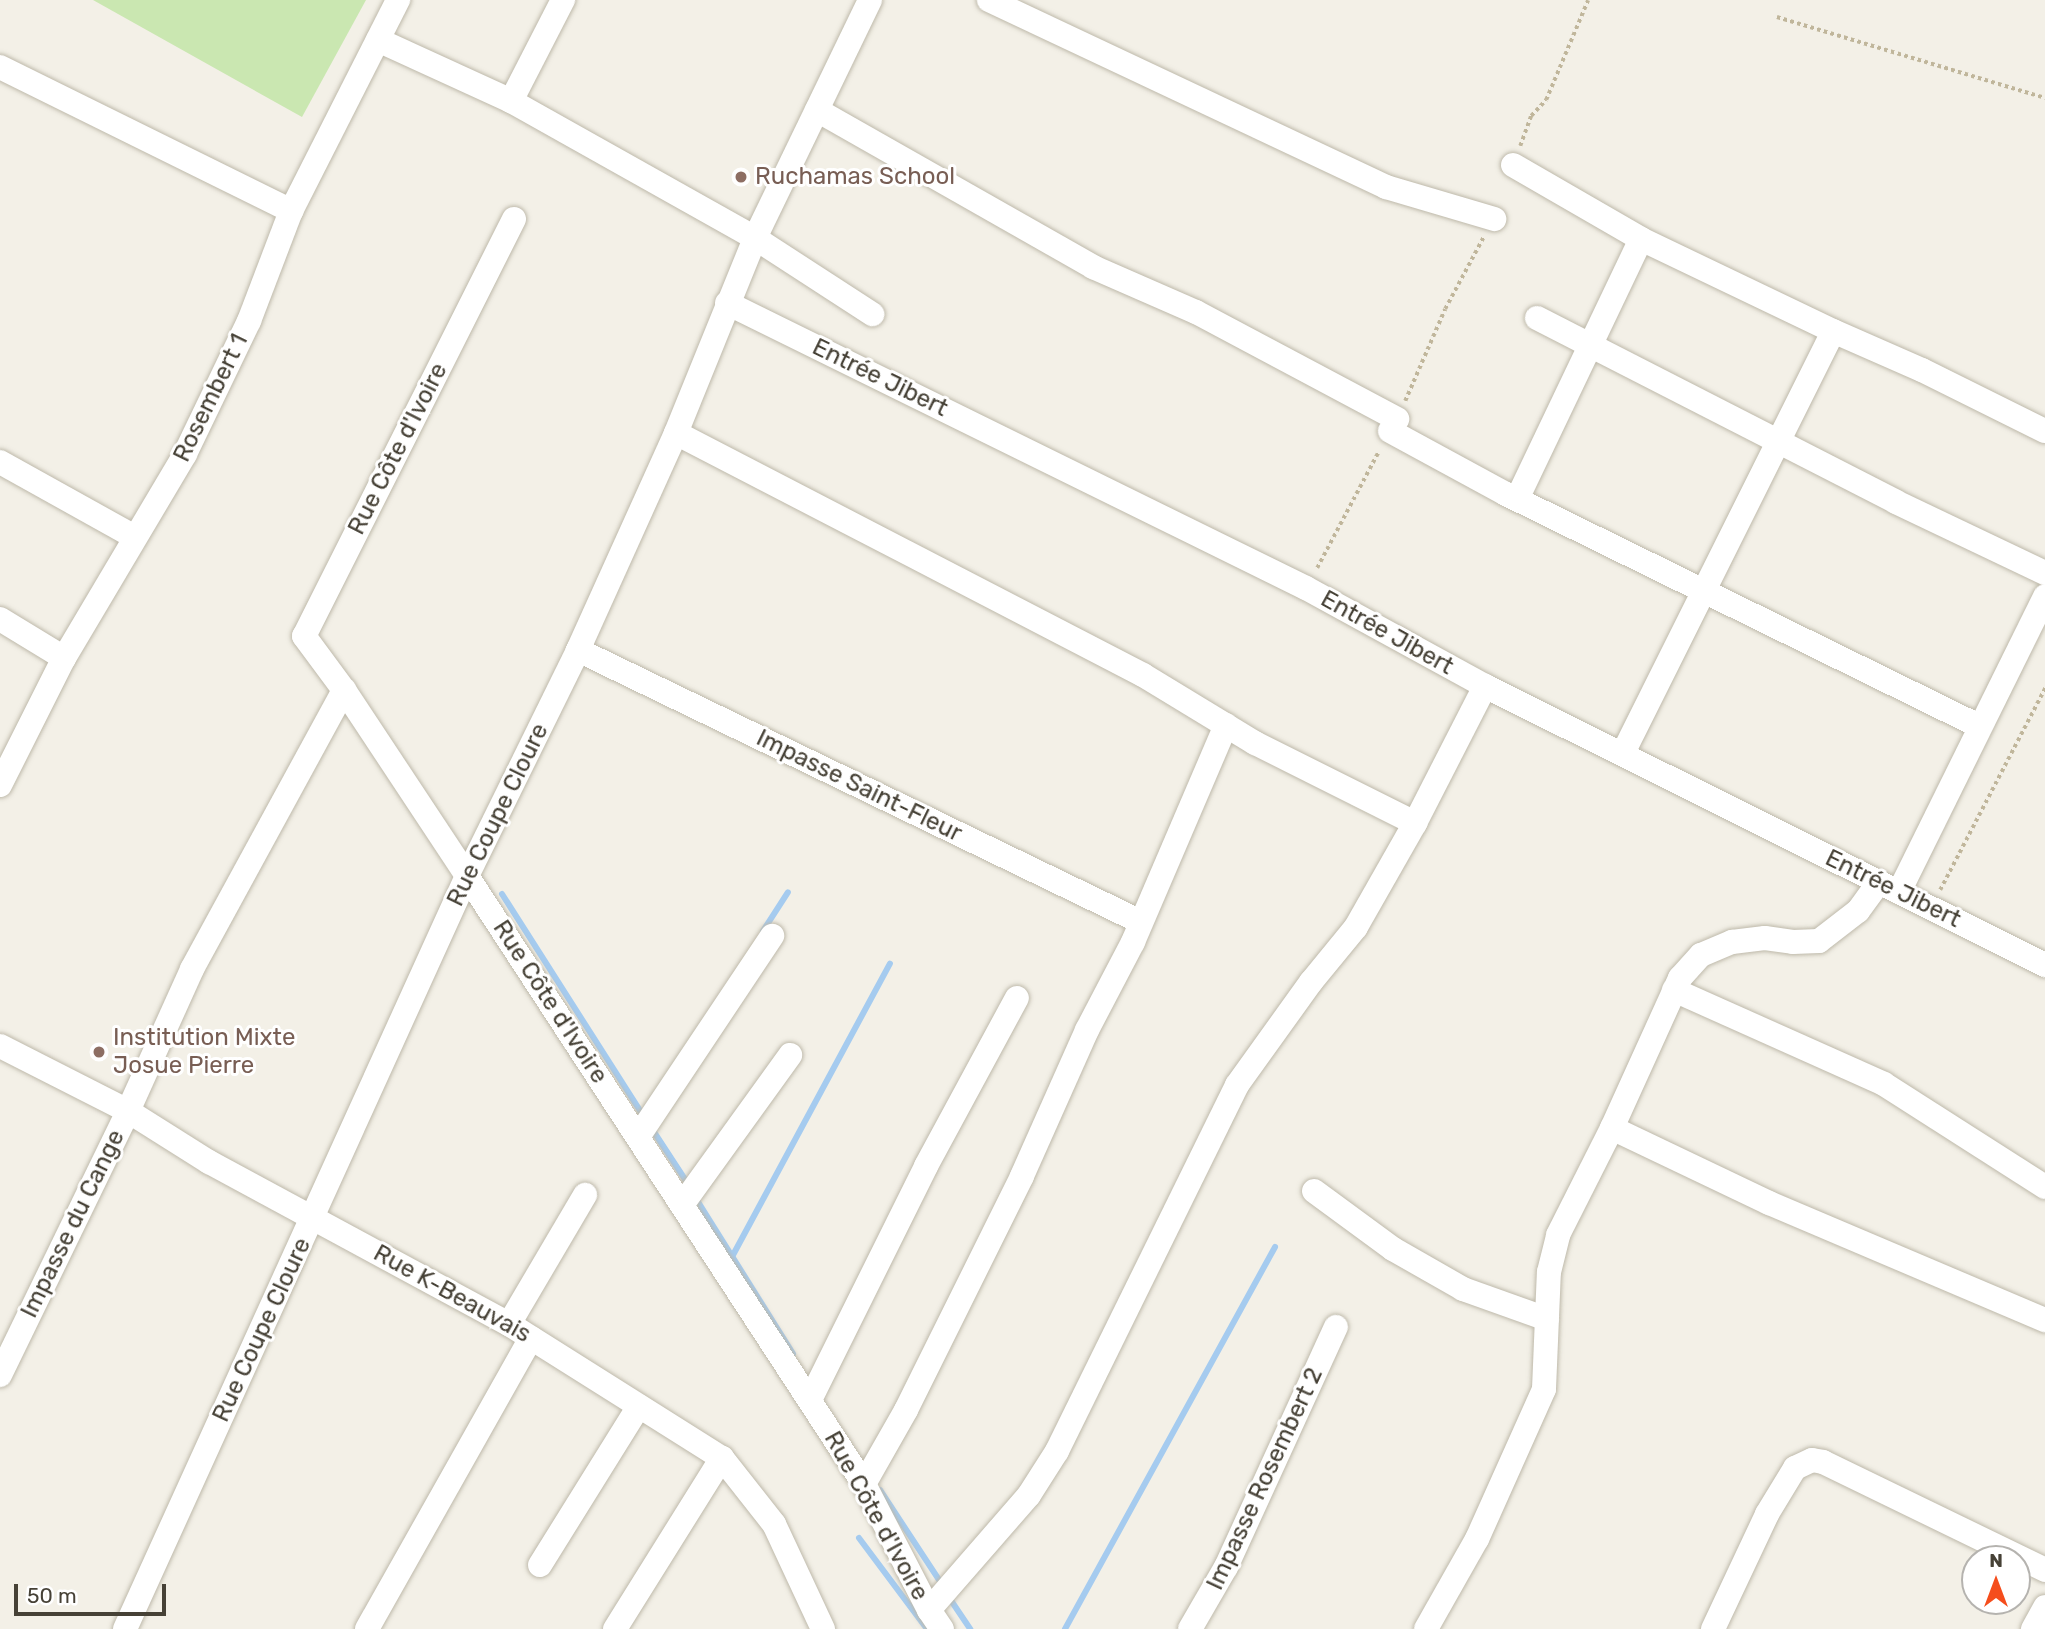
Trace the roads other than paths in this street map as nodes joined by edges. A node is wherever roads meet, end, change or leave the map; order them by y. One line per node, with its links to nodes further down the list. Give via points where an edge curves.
1 (398, 0): 5 (street, Rosembert 1)
2 (563, 0): 7 (street)
3 (870, 0): 8 (street, Rue Coupe Cloure)
4 (989, 0): 12 (street, via 1386,187)
5 (378, 40): 7 (street); 10 (street, Rosembert 1)
6 (0, 67): 10 (street)
7 (511, 101): 13 (street)
8 (817, 110): 13 (street, Rue Coupe Cloure); 24 (street, via 1093,267 1196,312)
9 (1513, 165): 14 (street)
10 (291, 211): 25 (street, Rosembert 1, via 249,321 185,454)
11 (514, 219): 33 (street, Rue Côte d'Ivoire, via 304,636)
12 (1494, 219)
13 (755, 238): 15 (street, Rue Coupe Cloure); 16 (street)
14 (1641, 239): 18 (street); 19 (street)
15 (727, 303): 21 (street, Rue Coupe Cloure); 32 (street, Entrée Jibert, via 1306,589)
16 (872, 314)
17 (1537, 318): 19 (street)
18 (1833, 331): 20 (street); 22 (street)
19 (1592, 345): 22 (street); 24 (street)
20 (2045, 431)
21 (676, 433): 30 (street, Rue Coupe Cloure); 34 (street, via 1143,675)
22 (1777, 442): 26 (street); 27 (street)
23 (0, 461): 25 (street)
24 (1517, 499): 27 (street)
25 (135, 537): 31 (street, Rosembert 1)
26 (2045, 573)
27 (1704, 589): 35 (street); 36 (street)
28 (2045, 596): 35 (street)
29 (0, 620): 31 (street)
30 (578, 650): 39 (street, Rue Coupe Cloure); 41 (street, Impasse Saint-Fleur)
31 (64, 658): 37 (street, Rosembert 1)
32 (1485, 686): 36 (street, Entrée Jibert); 38 (street)
33 (344, 690): 39 (street, Rue Côte d'Ivoire); 48 (street, Impasse du Cange, via 192,969)
34 (1226, 725): 38 (street); 41 (street)
35 (1979, 726): 40 (street)
36 (1623, 753): 40 (street, Entrée Jibert)
37 (0, 785)
38 (1415, 823): 69 (street, via 1356,927 1237,1085 1058,1451)
39 (467, 876): 50 (street, Rue Côte d'Ivoire); 55 (street, Rue Coupe Cloure)
40 (1889, 887): 43 (street, Entrée Jibert); 44 (street, via 1819,941 1765,938 1732,942 1701,955)
41 (1141, 922): 65 (street, via 1022,1176 906,1410)
42 (772, 936): 50 (street)
43 (2045, 965)
44 (1675, 990): 49 (street); 51 (street, via 1884,1084)
45 (1017, 998): 62 (street, via 926,1166)
46 (0, 1046): 48 (street, Rue K-Beauvais)
47 (790, 1055): 54 (street)
48 (128, 1111): 55 (street, Rue K-Beauvais, via 209,1162); 61 (street, Impasse du Cange)
49 (1612, 1128): 56 (street, via 1558,1235 1549,1272); 57 (street, via 1769,1203)
50 (638, 1137): 54 (street, Rue Côte d'Ivoire)
51 (2045, 1187)
52 (1314, 1191): 56 (street, via 1393,1249 1463,1289)
53 (585, 1195): 58 (street)
54 (682, 1205): 62 (street, Rue Côte d'Ivoire)
55 (313, 1217): 58 (street, Rue K-Beauvais); 70 (street, Rue Coupe Cloure)
56 (1547, 1319): 75 (street, via 1544,1390 1478,1539)
57 (2045, 1320)
58 (509, 1324): 60 (street, Rue K-Beauvais)
59 (1336, 1327): 74 (street, Impasse Rosembert 2, via 1226,1567)
60 (531, 1338): 63 (street, Rue K-Beauvais); 71 (street)
61 (0, 1375)
62 (810, 1400): 65 (street, Rue Côte d'Ivoire)
63 (639, 1406): 64 (street, Rue K-Beauvais); 66 (street)
64 (722, 1458): 72 (street); 73 (street, Rue K-Beauvais, via 774,1524)
65 (864, 1484): 69 (street, Rue Côte d'Ivoire)
66 (540, 1565)
67 (2045, 1570): 76 (street, via 1812,1460 1795,1468 1767,1514)
68 (2045, 1607): 77 (street)
69 (936, 1620)
70 (125, 1629)
71 (367, 1629)
72 (615, 1629)
73 (823, 1629)
74 (1190, 1629)
75 (1426, 1629)
76 (1713, 1629)
77 (2033, 1629)

